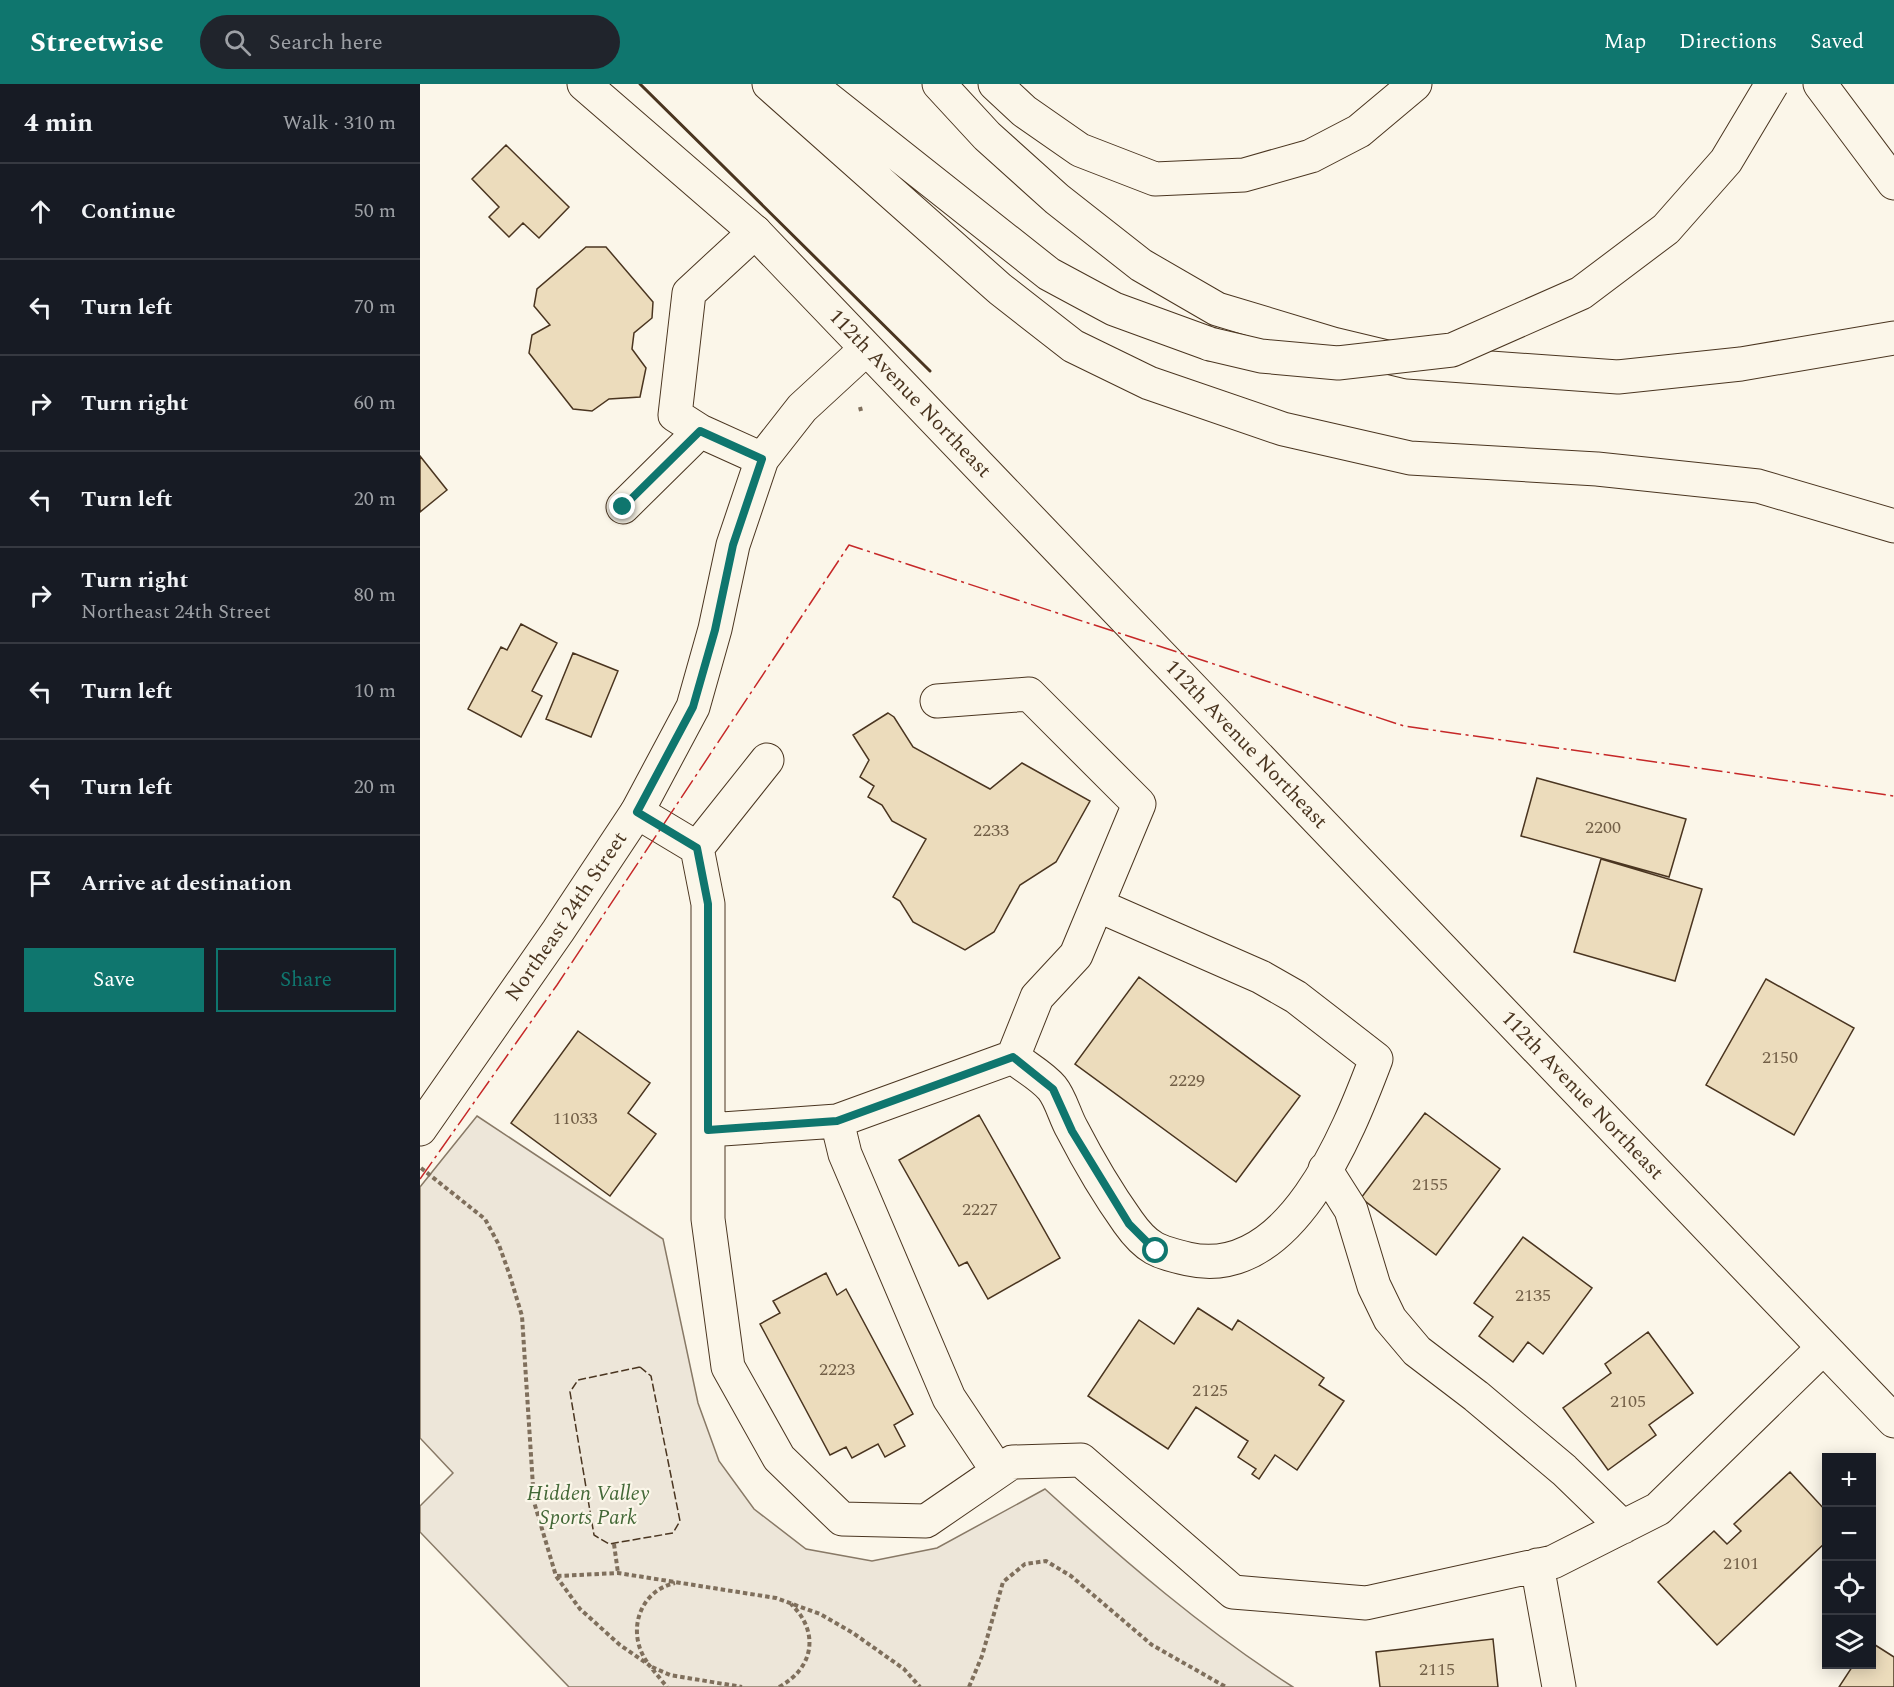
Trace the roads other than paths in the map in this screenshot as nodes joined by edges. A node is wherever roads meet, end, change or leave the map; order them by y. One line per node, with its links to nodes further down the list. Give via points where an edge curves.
1 (584, 84): 10 (main road, 112th Avenue Northeast)
2 (769, 84): 16 (main road, via 1000,289 1073,346 1149,383 1283,429 1410,458 1597,469 1758,486)
3 (809, 84): 7 (main road, bridge, via 1049,274 1114,309 1210,344 1261,356 1338,363 1452,350 1581,293 1665,229 1726,161)
4 (939, 84): 11 (main road, via 1030,175 1141,265 1217,309 1333,344 1408,362 1618,377 1741,364)
5 (995, 84): 6 (main road, via 1024,111 1080,150 1155,179 1244,175 1311,156 1359,131)
6 (1415, 84)
7 (1772, 84)
8 (1820, 84): 9 (main road)
9 (1894, 183)
10 (755, 232): 12 (main road, 112th Avenue Northeast); 13 (main road, via 689,293 675,415)
11 (1894, 338)
12 (866, 349): 14 (main road, Northeast 24th Street, via 802,408); 27 (main road, 112th Avenue Northeast)
13 (700, 431): 14 (main road); 15 (main road)
14 (762, 459): 19 (main road, Northeast 24th Street, via 733,545 693,707)
15 (623, 507)
16 (1894, 526)
17 (937, 701): 21 (main road, via 1029,694 1139,804)
18 (767, 760): 20 (main road)
19 (637, 812): 20 (main road); 24 (main road, Northeast 24th Street)
20 (697, 848): 25 (main road, via 708,904)
21 (1097, 905): 22 (main road, via 1076,955 1037,997); 26 (main road, via 1261,977 1296,997 1376,1059 1357,1110)
22 (1013, 1057): 23 (main road); 26 (main road, via 1053,1089 1072,1131 1129,1224 1156,1251 1204,1262 1237,1258 1271,1238 1296,1214)
23 (837, 1121): 25 (main road); 29 (main road, via 845,1154 949,1398)
24 (420, 1129)
25 (708, 1130): 29 (main road, via 708,1219 728,1367 779,1458 842,1519 926,1521)
26 (1325, 1169): 30 (main road, via 1351,1210 1374,1286 1390,1319 1417,1351 1564,1470)
27 (1823, 1348): 28 (main road, 112th Avenue Northeast); 30 (main road, via 1658,1509)
28 (1894, 1421)
29 (998, 1470): 31 (main road, via 1012,1462 1081,1460 1233,1592 1366,1603)
30 (1623, 1527): 31 (main road, via 1553,1562)
31 (1537, 1565): 32 (main road)
32 (1559, 1687)

